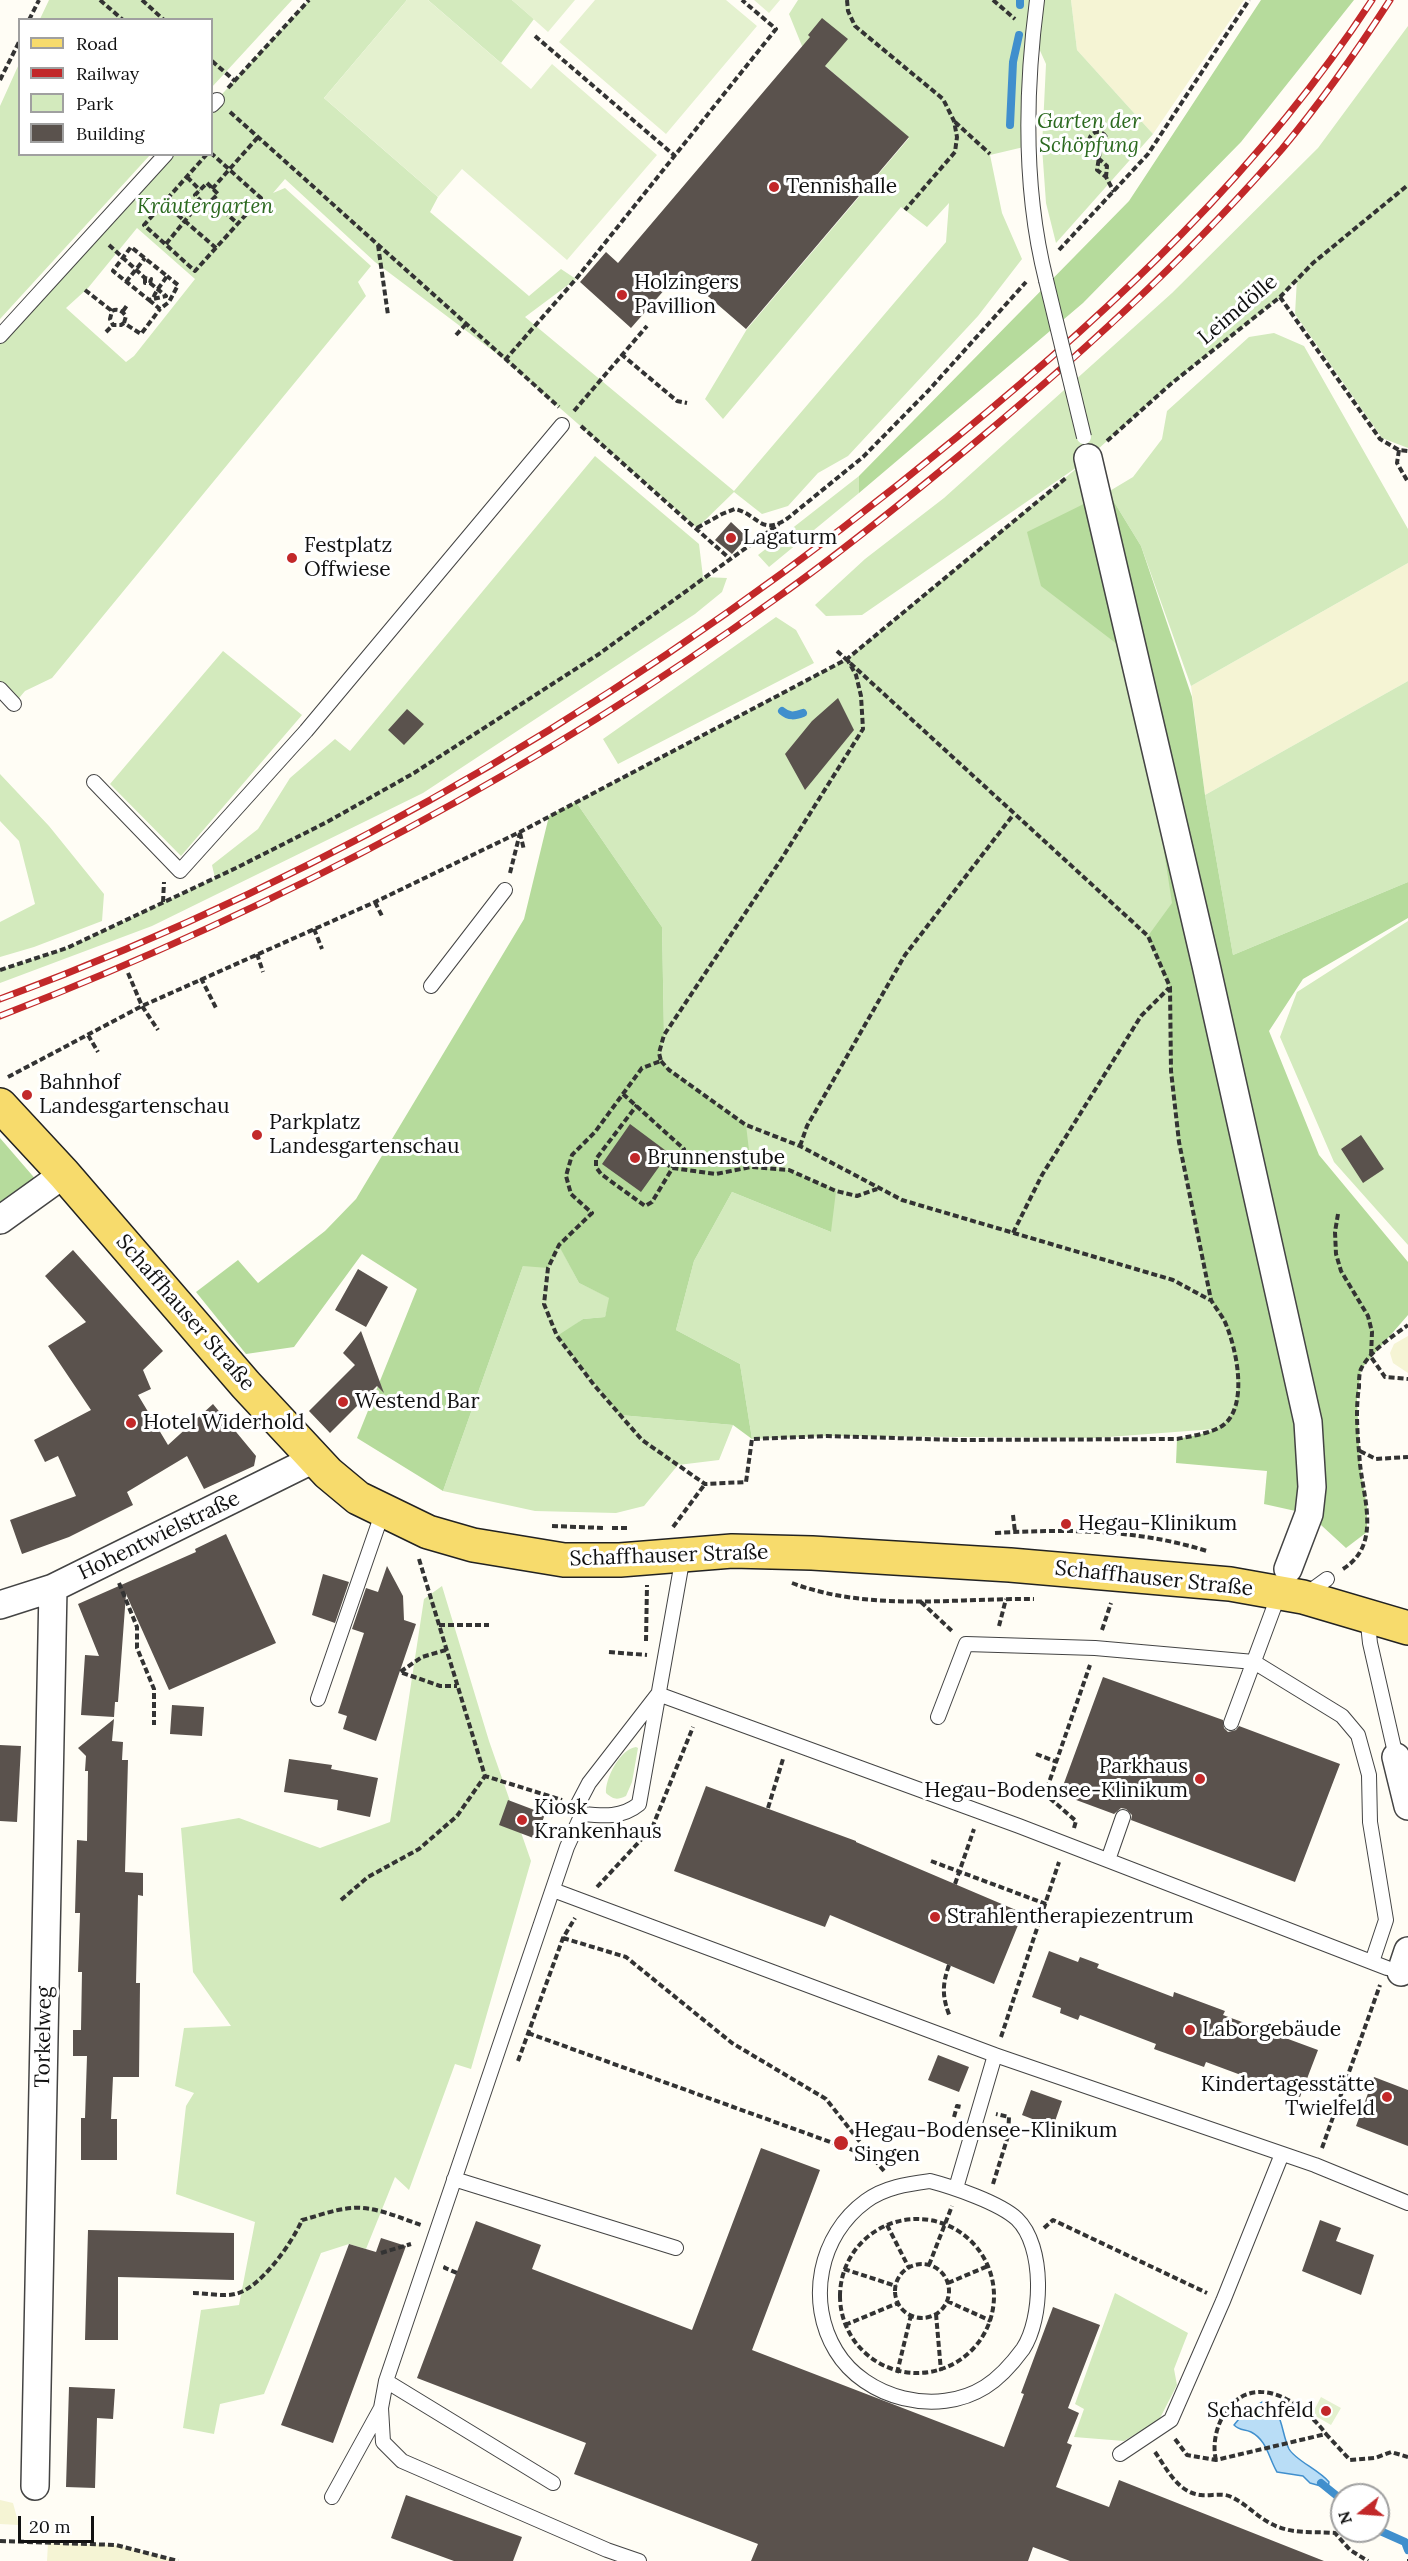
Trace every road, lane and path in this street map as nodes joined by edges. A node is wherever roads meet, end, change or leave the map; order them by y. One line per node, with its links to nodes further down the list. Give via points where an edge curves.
1 (39, 0): 10 (path)
2 (100, 0): 11 (path)
3 (142, 0): 12 (path)
4 (309, 0): 18 (path)
5 (742, 0): 27 (path, via 776,29)
6 (847, 0): 20 (path, via 855,26 943,99)
7 (993, 0): 13 (path)
8 (1037, 0): 13 (lane)
9 (1249, 0): 35 (path, via 1148,154)
10 (30, 18)
11 (121, 18)
12 (162, 18)
13 (1033, 33): 48 (lane, via 1028,146)
14 (535, 36): 27 (path)
15 (18, 44): 17 (path)
16 (213, 62): 18 (path)
17 (0, 80)
18 (235, 81): 19 (path)
19 (214, 102): 21 (path)
20 (954, 121): 23 (path); 39 (path, via 955,152)
21 (258, 137): 29 (path); 44 (path)
22 (1100, 150): 22 (path, via 1089,143 1096,133 1107,139); 28 (path)
23 (990, 154)
24 (213, 155): 29 (path)
25 (164, 156): 42 (lane)
26 (205, 156): 30 (path)
27 (675, 156): 73 (path)
28 (1098, 158): 31 (path, via 1107,166); 31 (path, via 1097,170)
29 (230, 171): 33 (path); 41 (path, via 261,198)
30 (187, 177): 34 (path); 38 (path)
31 (1106, 177): 35 (path)
32 (1408, 185): 57 (path, Leimdölle, via 1313,263)
33 (212, 189): 34 (path, via 207,183); 36 (path, via 218,194)
34 (200, 190): 37 (path, via 195,195)
35 (1114, 192): 48 (path)
36 (212, 200): 37 (path, via 206,206); 41 (path)
37 (201, 201): 40 (path)
38 (164, 202): 40 (path); 43 (path, via 144,225)
39 (905, 210)
40 (184, 219): 43 (path); 45 (path)
41 (238, 225): 45 (path)
42 (95, 232): 46 (path); 71 (lane)
43 (166, 244): 45 (path, via 195,271)
44 (378, 245): 64 (path); 66 (path)
45 (216, 248)
46 (122, 257): 47 (path, via 131,247); 49 (path); 52 (path, via 113,271)
47 (145, 258): 49 (path); 50 (path)
48 (1042, 264): 78 (lane, bridge); 82 (path, via 863,457)
49 (137, 270): 51 (path); 52 (path)
50 (167, 276): 53 (path); 59 (path, via 178,285)
51 (147, 281): 53 (path); 55 (path)
52 (126, 282): 55 (path)
53 (158, 289): 56 (path); 58 (path)
54 (85, 290): 62 (path)
55 (139, 292): 58 (path)
56 (166, 296): 58 (path); 59 (path)
57 (1280, 297): 78 (path, Leimdölle); 79 (path, via 1380,439)
58 (151, 299): 61 (path)
59 (171, 299): 61 (path)
60 (128, 304): 63 (path)
61 (160, 309): 65 (path, via 141,334)
62 (112, 311): 63 (path); 67 (path)
63 (123, 311): 65 (path)
64 (388, 315)
65 (124, 323): 67 (path)
66 (466, 324): 70 (path); 73 (path)
67 (113, 325): 69 (path)
68 (647, 326): 72 (path)
69 (106, 332)
70 (456, 335)
71 (0, 336)
72 (621, 354): 74 (path, via 677,401); 76 (path)
73 (505, 360): 75 (path)
74 (687, 403)
75 (561, 409)
76 (566, 421): 89 (lane, via 306,730 180,871)
77 (578, 423): 83 (path)
78 (1086, 447): 86 (path, Leimdölle); 145 (street, via 1308,1422 1312,1487)
79 (1399, 450): 80 (path); 81 (path, via 1397,463)
80 (1408, 451)
81 (1408, 482)
82 (779, 524): 83 (path, via 765,525 735,509); 84 (path)
83 (698, 528): 84 (path)
84 (730, 560): 99 (path, via 599,654 395,784 236,868 67,948)
85 (837, 651): 86 (path)
86 (846, 659): 90 (path); 91 (path, Leimdölle); 110 (path, via 856,675 863,729 664,1035)
87 (0, 690): 88 (lane)
88 (14, 704)
89 (94, 782)
90 (1014, 814): 104 (path, via 1148,936); 116 (path, via 905,955 807,1126)
91 (520, 832): 92 (path); 93 (path); 94 (path, Leimdölle)
92 (524, 850)
93 (506, 890): 103 (lane)
94 (375, 902): 95 (path); 96 (path, Leimdölle)
95 (382, 916)
96 (314, 929): 97 (path); 98 (path, Leimdölle)
97 (322, 949)
98 (257, 954): 100 (path); 102 (path, Leimdölle)
99 (0, 970)
100 (263, 972)
101 (128, 973): 105 (path)
102 (201, 978): 105 (path, Leimdölle); 106 (path)
103 (431, 986)
104 (1170, 987): 123 (path, via 1141,1016 1042,1175); 124 (path, via 1171,1071 1179,1142)
105 (142, 1006): 107 (path); 108 (path, Leimdölle)
106 (216, 1008)
107 (158, 1030)
108 (88, 1035): 109 (path); 113 (path, Leimdölle)
109 (98, 1052)
110 (661, 1060): 114 (path, via 642,1068); 116 (path, via 669,1070 746,1125)
111 (0, 1074): 113 (path)
112 (0, 1081): 113 (path, Leimdölle)
113 (5, 1089): 119 (main road, Schaffhauser Straße)
114 (623, 1094): 115 (path); 131 (path, via 572,1155 566,1176 571,1194 592,1213 559,1245 548,1268 544,1304 557,1336 642,1440)
115 (637, 1105): 118 (path, via 684,1149); 118 (path, via 596,1159 596,1167 645,1206 652,1202)
116 (800, 1146): 120 (path)
117 (665, 1163): 118 (path)
118 (672, 1168): 120 (path, via 716,1174 751,1167 789,1170 857,1196)
119 (64, 1174): 122 (street); 130 (main road, Schaffhauser Straße)
120 (877, 1188): 123 (path, via 902,1200)
121 (1338, 1214): 126 (path, via 1336,1254 1341,1271 1368,1316)
122 (0, 1220)
123 (1013, 1233): 124 (path, via 1173,1280)
124 (1211, 1300): 131 (path, via 1232,1341 1238,1392 1235,1409 1223,1425 1201,1434 1177,1439 1090,1441 826,1436 752,1439 746,1482)
125 (1408, 1325): 126 (path)
126 (1371, 1357): 127 (path, via 1385,1377); 128 (path, via 1361,1369 1357,1400)
127 (1408, 1379)
128 (1359, 1451): 129 (path, via 1376,1459); 145 (path, via 1367,1507 1362,1552)
129 (1408, 1457)
130 (314, 1459): 132 (main road, Schaffhauser Straße, via 358,1498); 142 (street, Hohentwielstraße)
131 (705, 1484): 139 (path)
132 (383, 1511): 139 (main road, Schaffhauser Straße, via 428,1532 564,1560 620,1560); 167 (lane)
133 (1013, 1515): 137 (path)
134 (546, 1526): 135 (path)
135 (636, 1527)
136 (663, 1528): 139 (path)
137 (1015, 1532): 138 (path); 140 (path, via 1066,1529 1148,1535)
138 (991, 1533)
139 (678, 1541): 145 (main road, Schaffhauser Straße, via 732,1551 910,1557 1230,1584); 162 (lane)
140 (1211, 1552)
141 (417, 1553): 153 (path)
142 (109, 1560): 146 (street, Hohentwielstraße); 171 (path, via 137,1627 136,1648 154,1689)
143 (647, 1579): 161 (path)
144 (790, 1582): 150 (path, via 818,1593)
145 (1299, 1585): 152 (main road, Schaffhauser Straße); 163 (lane)
146 (53, 1588): 151 (street, Hohentwielstraße); 239 (street, Torkelweg)
147 (1006, 1599): 148 (path); 150 (path); 157 (path)
148 (1040, 1599)
149 (1102, 1600): 158 (path, via 1111,1601)
150 (921, 1602): 156 (path)
151 (0, 1605)
152 (1366, 1614): 155 (main road, Schaffhauser Straße); 174 (lane)
153 (439, 1625): 154 (path); 159 (path)
154 (489, 1625)
155 (1408, 1628)
156 (966, 1644): 157 (lane); 169 (lane)
157 (994, 1645): 158 (lane)
158 (1095, 1648): 163 (lane); 175 (path)
159 (446, 1650): 165 (path); 165 (path, via 422,1657 400,1672 440,1686)
160 (609, 1652): 161 (path)
161 (646, 1655): 162 (path); 164 (path)
162 (664, 1656): 166 (lane)
163 (1254, 1662): 170 (lane); 194 (lane, via 1342,1716 1358,1735 1369,1775 1370,1822)
164 (644, 1665)
165 (457, 1686): 176 (path)
166 (658, 1694): 168 (lane); 179 (lane, via 589,1783); 179 (lane, via 639,1804 628,1813 603,1816)
167 (318, 1699)
168 (700, 1709): 172 (lane); 189 (path, via 652,1828)
169 (938, 1717)
170 (1232, 1723)
171 (154, 1725)
172 (788, 1741): 178 (path); 180 (lane)
173 (1036, 1754): 175 (path)
174 (1396, 1757): 177 (street)
175 (1057, 1762): 182 (path, via 1046,1794 1076,1821)
176 (485, 1776): 179 (path); 188 (path, via 457,1816 419,1849 368,1877)
177 (1408, 1806)
178 (768, 1808)
179 (580, 1809): 187 (lane)
180 (980, 1812): 182 (lane); 185 (path)
181 (1123, 1817): 183 (lane)
182 (1067, 1845): 183 (lane); 190 (path)
183 (1108, 1860): 194 (lane)
184 (931, 1861): 185 (path)
185 (959, 1872): 186 (path); 190 (path)
186 (955, 1884)
187 (553, 1890): 189 (lane); 191 (lane)
188 (341, 1900)
189 (585, 1901): 192 (path); 197 (lane)
190 (1046, 1904): 198 (path)
191 (540, 1931): 192 (path); 195 (lane)
192 (563, 1938): 196 (path); 201 (path, via 626,1957 732,2043 826,2099)
193 (949, 1965): 197 (path, via 942,1992 950,2017)
194 (1395, 1966): 202 (path)
195 (508, 2026): 196 (path); 203 (lane)
196 (528, 2033): 199 (path); 201 (path)
197 (950, 2038): 198 (lane)
198 (996, 2055): 200 (lane); 205 (lane)
199 (516, 2066)
200 (1282, 2154): 202 (lane); 222 (lane)
201 (872, 2157): 204 (path)
202 (1315, 2165): 206 (lane)
203 (454, 2179): 209 (lane); 212 (lane)
204 (897, 2186): 205 (lane, via 930,2181); 210 (lane, via 867,2200 842,2224 825,2254 819,2287 822,2321 836,2352 859,2377 888,2395 921,2402 954,2400 984,2388 1010,2367 1029,2340 1038,2308 1038,2275)
205 (956, 2188): 208 (path); 210 (lane, via 1018,2220)
206 (1408, 2203)
207 (887, 2224): 208 (path, via 927,2219); 216 (path); 217 (path, via 869,2235)
208 (947, 2224): 214 (path); 215 (path, via 964,2234)
209 (437, 2230): 220 (path, via 375,2210 329,2212 302,2220 259,2282 235,2294); 230 (lane)
210 (1030, 2241): 222 (path, via 1053,2220)
211 (412, 2244): 213 (path)
212 (676, 2248)
213 (381, 2253)
214 (929, 2265): 216 (path); 218 (path)
215 (989, 2265): 218 (path); 226 (path, via 995,2303)
216 (909, 2268): 219 (path)
217 (844, 2269): 219 (path); 227 (path, via 840,2307)
218 (948, 2283): 221 (path)
219 (896, 2286): 223 (path)
220 (193, 2293)
221 (947, 2301): 224 (path); 226 (path)
222 (1223, 2301): 232 (lane)
223 (898, 2303): 225 (path); 227 (path)
224 (936, 2314): 225 (path, via 928,2318); 228 (path)
225 (910, 2315): 229 (path)
226 (991, 2321): 228 (path, via 980,2343 963,2360)
227 (845, 2325): 229 (path, via 857,2346 875,2362)
228 (941, 2371): 229 (path)
229 (897, 2372)
230 (386, 2381): 231 (lane); 238 (lane)
231 (381, 2408): 240 (lane); 243 (lane, via 383,2442 402,2461)
232 (1171, 2420): 234 (lane); 237 (path, via 1175,2439 1187,2455)
233 (1326, 2434): 236 (path, via 1350,2460 1391,2452); 237 (path); 237 (path, via 1302,2410 1278,2396 1261,2392 1240,2397 1219,2421 1213,2449)
234 (1144, 2438): 235 (lane); 244 (path, via 1180,2487 1193,2494 1226,2495 1292,2533 1335,2533 1350,2550)
235 (1120, 2454)
236 (1408, 2457)
237 (1216, 2460)
238 (553, 2484)
239 (35, 2486)
240 (332, 2497)
241 (0, 2541): 242 (path, via 116,2545)
242 (178, 2561)
243 (639, 2561)
244 (1368, 2561)

